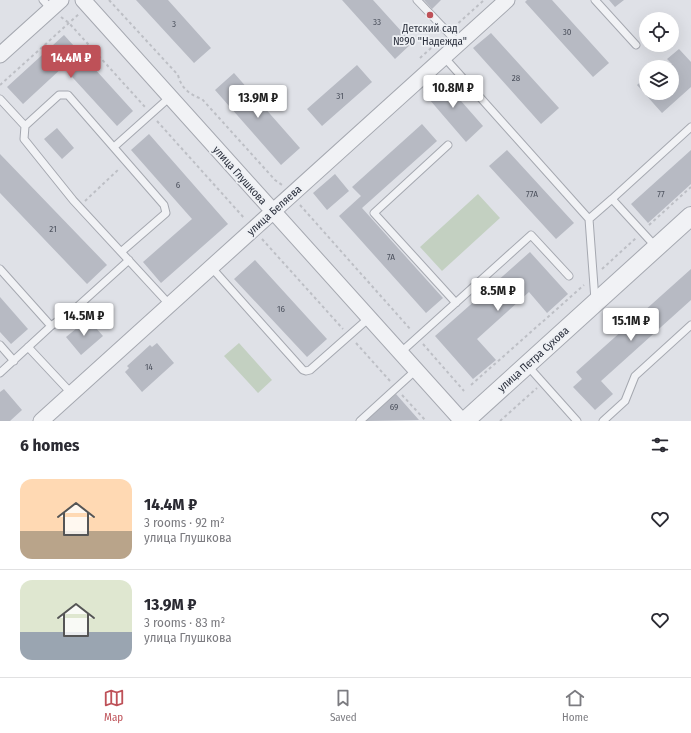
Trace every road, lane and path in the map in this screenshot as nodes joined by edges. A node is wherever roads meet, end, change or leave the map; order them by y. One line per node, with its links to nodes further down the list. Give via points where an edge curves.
1 (417, 0): 7 (lane)
2 (507, 0): 7 (street, улица Беляева)
3 (595, 0): 8 (lane)
4 (52, 3): 6 (path); 9 (street)
5 (85, 3): 6 (path); 12 (street, улица Глушкова)
6 (69, 23): 11 (path); 14 (path)
7 (459, 44): 10 (street, улица Беляева)
8 (636, 45)
9 (0, 55)
10 (444, 57): 23 (street, улица Беляева); 25 (lane)
11 (0, 84)
12 (170, 97): 14 (lane); 23 (street, улица Глушкова)
13 (0, 99): 15 (lane)
14 (151, 114): 18 (lane); 26 (path)
15 (25, 126): 18 (lane, via 59,95 68,94); 22 (lane, via 24,139)
16 (691, 127): 21 (lane)
17 (448, 145): 35 (lane, via 374,213)
18 (114, 148): 19 (lane)
19 (126, 162): 22 (path); 29 (lane, via 164,205 166,214)
20 (691, 187): 27 (path)
21 (612, 199): 25 (lane); 27 (lane)
22 (79, 206): 29 (lane)
23 (273, 212): 26 (street, улица Беляева); 38 (street, улица Глушкова)
24 (691, 216): 28 (street, улица Петра Сухова)
25 (589, 219): 34 (lane)
26 (254, 229): 31 (street, улица Беляева); 41 (path)
27 (642, 232): 28 (lane); 34 (path)
28 (656, 247): 36 (street, улица Петра Сухова)
29 (121, 252): 30 (lane)
30 (129, 260): 37 (lane); 40 (lane, via 77,308)
31 (211, 267): 37 (street, улица Беляева); 41 (lane, via 303,370 310,370)
32 (0, 269): 40 (lane)
33 (569, 276): 35 (lane, via 531,235)
34 (593, 277): 36 (lane); 49 (path)
35 (456, 303): 44 (lane)
36 (595, 303): 47 (street, улица Петра Сухова)
37 (170, 305): 51 (street, улица Беляева)
38 (369, 318): 41 (lane); 44 (street, улица Глушкова)
39 (691, 325): 58 (lane, via 635,376 625,401)
40 (51, 326): 43 (lane)
41 (349, 335): 50 (path)
42 (0, 345): 45 (lane)
43 (28, 347): 45 (lane); 51 (lane)
44 (400, 353): 46 (street, улица Глушкова)
45 (14, 360): 48 (lane)
46 (416, 370): 50 (lane); 55 (street, улица Глушкова)
47 (532, 370): 55 (street, улица Петра Сухова); 56 (path, via 539,386); 57 (lane)
48 (0, 373)
49 (471, 385)
50 (396, 388): 53 (lane); 54 (path)
51 (72, 394): 52 (street, улица Беляева)
52 (41, 421)
53 (360, 421)
54 (426, 421)
55 (463, 421)
56 (500, 421)
57 (577, 421)
58 (603, 421)

